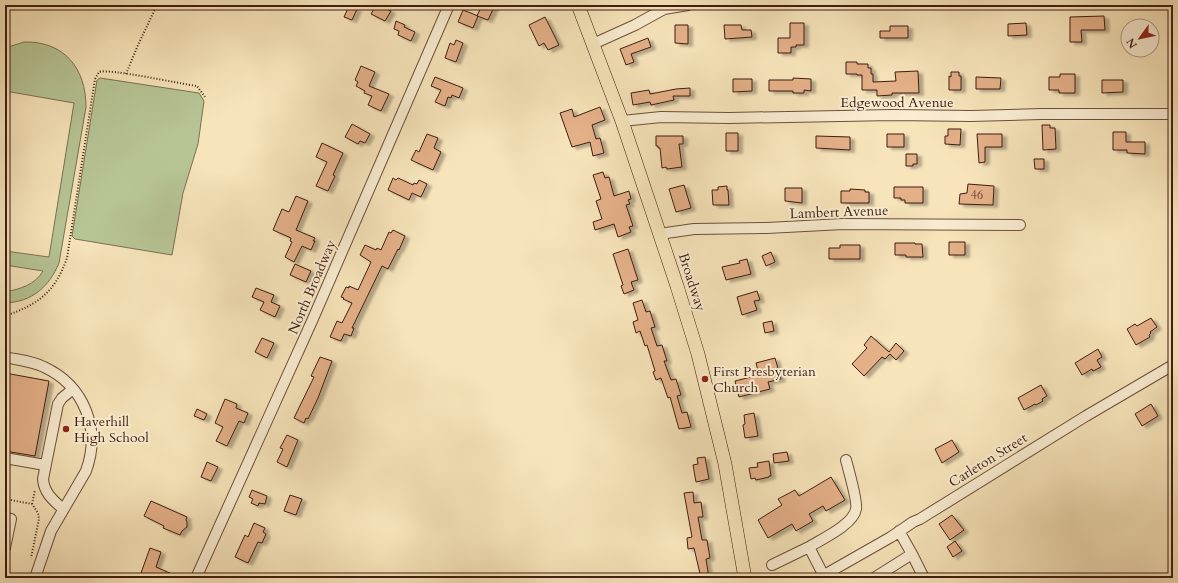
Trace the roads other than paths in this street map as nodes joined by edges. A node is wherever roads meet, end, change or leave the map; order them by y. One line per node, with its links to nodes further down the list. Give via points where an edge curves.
1 (449, 5): 24 (street, North Broadway, via 312,321)
2 (578, 5): 4 (main road, Broadway)
3 (688, 5): 4 (street, via 664,9)
4 (593, 44): 6 (main road, Broadway)
5 (1173, 114): 6 (street, Edgewood Avenue, via 661,117)
6 (622, 121): 8 (main road, Broadway)
7 (1020, 225): 8 (street, Lambert Avenue, via 843,224 694,229)
8 (660, 234): 25 (main road, Broadway, via 712,407)
9 (5, 357): 11 (street, via 44,367)
10 (1173, 365): 17 (street, Carleton Street)
11 (73, 389): 14 (street, via 58,404); 15 (street, via 89,418 92,442 86,471)
12 (5, 458): 14 (street)
13 (846, 460): 18 (street, via 857,508 853,518)
14 (45, 465): 15 (street, via 44,486 51,498)
15 (63, 509): 22 (street)
16 (5, 518): 19 (street, via 11,519)
17 (899, 531): 20 (street); 23 (street, Carleton Street)
18 (809, 547): 21 (street); 23 (street)
19 (5, 548)
20 (912, 554): 26 (street); 27 (street)
21 (772, 565)
22 (27, 577)
23 (822, 577)
24 (196, 578)
25 (745, 578)
26 (874, 578)
27 (924, 578)

